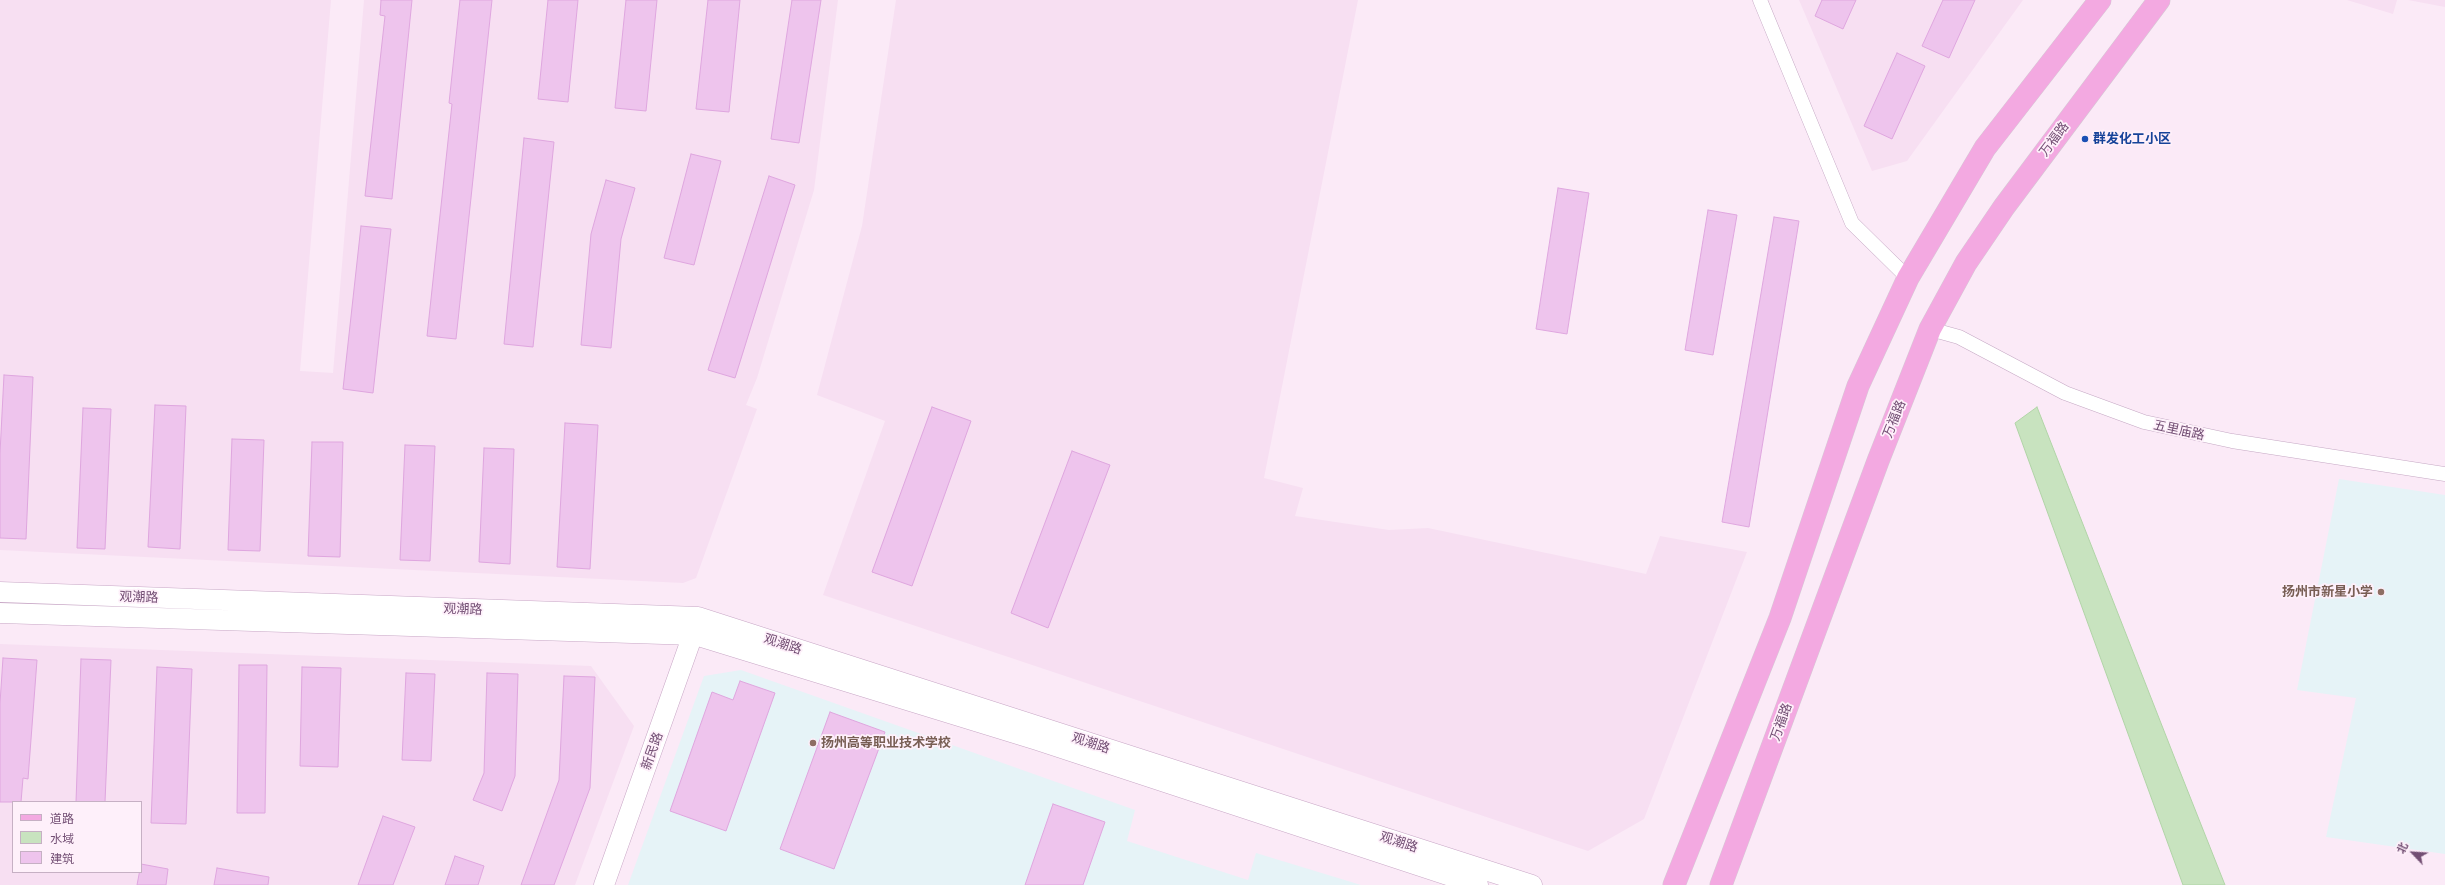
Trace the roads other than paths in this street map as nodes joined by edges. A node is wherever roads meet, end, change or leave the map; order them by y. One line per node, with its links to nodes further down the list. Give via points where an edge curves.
1 (1760, 0): 4 (street, via 1852,224)
2 (2100, 0): 4 (main road, via 1986,148)
3 (2159, 0): 5 (main road, 万福路, via 2004,206 1966,262)
4 (1908, 278): 13 (main road, via 1858,386 1780,618)
5 (1930, 329): 6 (street, 五里庙路, via 1959,337 2065,393 2144,422 2232,441); 14 (main road, 万福路, via 1878,461)
6 (2445, 474)
7 (0, 592): 9 (street, 观潮路)
8 (0, 613): 9 (street, 观潮路)
9 (696, 626): 10 (street, 新民路); 11 (street, 观潮路); 12 (street, 观潮路)
10 (604, 885)
11 (1478, 885)
12 (1532, 885)
13 (1674, 885)
14 (1721, 885)

